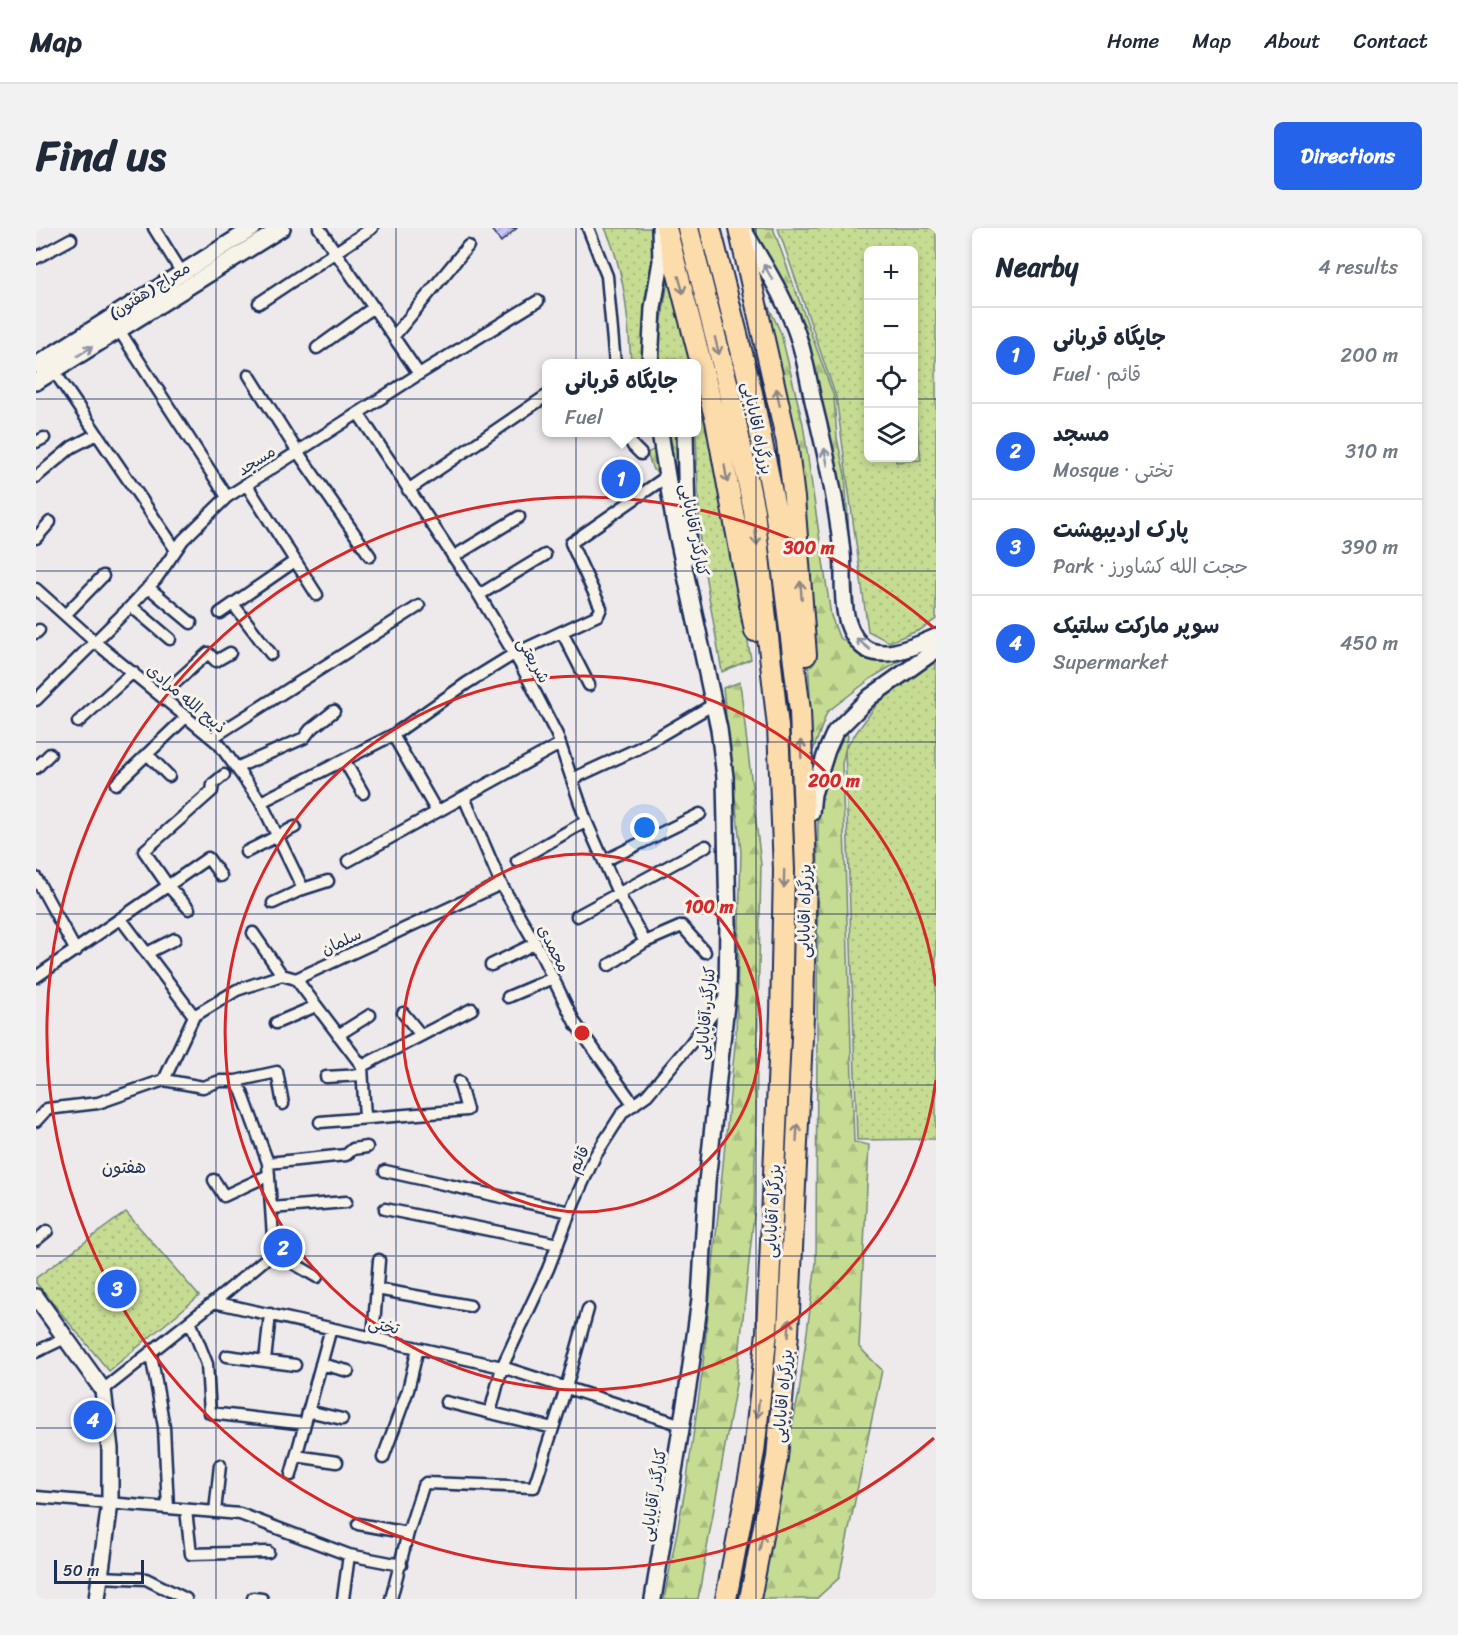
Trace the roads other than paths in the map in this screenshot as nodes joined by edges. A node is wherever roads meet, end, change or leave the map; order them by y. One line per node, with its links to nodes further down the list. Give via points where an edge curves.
1 (154, 228): 16 (street)
2 (253, 228): 16 (main road, معراج (هفتون))
3 (282, 228): 20 (main road, معراج (هفتون))
4 (319, 228): 14 (street)
5 (372, 228): 14 (street)
6 (588, 228): 23 (street, via 607,276)
7 (660, 228): 24 (main road, via 661,261)
8 (666, 228): 25 (highway, one-way to 25)
9 (688, 228): 99 (highway, بزرگراه اقابابایی, one-way to 99, via 753,511 778,727)
10 (710, 228): 79 (highway, بزرگراه اقابابایی, via 752,393 775,508)
11 (741, 228): 66 (main road, one-way to 11, via 909,649 877,654 861,646 849,630 827,457 800,342 775,284); 79 (highway, one-way to 11, via 806,658 794,498 787,442)
12 (71, 239): 15 (street)
13 (468, 246): 21 (street)
14 (336, 252): 18 (street); 19 (street)
15 (36, 258)
16 (182, 273): 20 (main road, معراج (هفتون))
17 (538, 301): 29 (street, مسجد)
18 (259, 303)
19 (374, 307): 21 (street); 22 (street)
20 (115, 323): 27 (main road, معراج (هفتون)); 28 (main road, معراج (هفتون), one-way to 20); 44 (street)
21 (394, 336): 29 (street)
22 (317, 348)
23 (615, 359)
24 (650, 359)
25 (700, 359)
26 (701, 363): 99 (highway, one-way to 99, via 716,421 764,673)
27 (36, 365)
28 (54, 371): 31 (main road, معراج (هفتون)); 34 (street)
29 (419, 374): 33 (street, مسجد)
30 (249, 375): 38 (street)
31 (36, 382)
32 (542, 399): 43 (street)
33 (358, 412): 38 (street, مسجد); 43 (street, شریعتی)
34 (97, 434): 40 (street, via 72,447); 48 (street)
35 (628, 437): 39 (street)
36 (661, 437): 41 (main road, کنارگذر آقابابایی)
37 (685, 437): 56 (main road)
38 (297, 451): 42 (street, مسجد); 50 (street)
39 (641, 454)
40 (36, 477)
41 (666, 477): 56 (main road, کنارگذر آقابابایی); 65 (street, via 571,543 601,608 598,615)
42 (246, 484): 44 (street, مسجد); 52 (street)
43 (408, 490): 51 (street, شریعتی)
44 (227, 497): 48 (street, مسجد)
45 (519, 517): 51 (street)
46 (50, 522): 47 (street)
47 (36, 538)
48 (176, 550): 54 (street, مسجد)
49 (545, 555): 58 (street)
50 (370, 556)
51 (453, 557): 58 (street, شریعتی)
52 (295, 561): 57 (street); 59 (street)
53 (103, 576): 63 (street)
54 (148, 587): 60 (street, مسجد); 64 (street)
55 (36, 589): 63 (street, ذبیح الله مرادی)
56 (688, 589): 77 (main road, کنارگذر آقابابایی)
57 (317, 595)
58 (479, 595): 72 (street, شریعتی)
59 (233, 604): 62 (street); 71 (street)
60 (131, 606): 67 (street); 68 (street, مسجد)
61 (419, 606): 83 (street)
62 (220, 613)
63 (65, 615): 68 (street, ذبیح الله مرادی)
64 (191, 623)
65 (562, 632): 72 (street); 74 (street)
66 (936, 637)
67 (171, 639)
68 (95, 642): 73 (street, ذبیح الله مرادی); 76 (street, مسجد)
69 (936, 650): 108 (main road, via 870,697 835,732 813,794)
70 (230, 653): 75 (street, via 216,661 208,653)
71 (271, 654)
72 (514, 654): 82 (street); 84 (street, شریعتی)
73 (133, 672): 75 (street, ذبیح الله مرادی); 81 (street)
74 (589, 685)
75 (162, 695): 80 (street, ذبیح الله مرادی)
76 (36, 700)
77 (714, 704): 92 (street, via 637,749); 133 (main road, کنارگذر آقابابایی, via 725,777)
78 (334, 711): 89 (street, via 304,738)
79 (800, 711): 108 (highway, بزرگراه اقابابایی, one-way to 79)
80 (187, 716): 83 (street, ذبیح الله مرادی); 86 (street)
81 (78, 722)
82 (393, 735): 87 (street); 97 (street)
83 (212, 738): 89 (street, ذبیح الله مرادی)
84 (560, 744): 92 (street, شریعتی); 95 (street)
85 (50, 754): 88 (street)
86 (147, 754): 91 (street); 93 (street)
87 (345, 760): 94 (street); 96 (street)
88 (36, 768)
89 (236, 768): 96 (street, ذبیح الله مرادی)
90 (224, 775): 113 (street, via 213,784 212,791 144,851)
91 (169, 776)
92 (572, 779): 100 (street, شریعتی)
93 (116, 784)
94 (363, 793)
95 (464, 797): 97 (street); 112 (street, محمدی)
96 (261, 802): 102 (street, ذبیح الله مرادی)
97 (437, 812): 105 (street)
98 (700, 814): 107 (street)
99 (782, 820): 219 (highway, بزرگراه آقابابایی, one-way to 219, via 781,1015 767,1332 754,1452)
100 (586, 821): 106 (street); 107 (street, شریعتی)
101 (295, 827): 102 (street)
102 (277, 835): 104 (street); 114 (street, ذبیح الله مرادی)
103 (706, 846): 115 (street)
104 (246, 852)
105 (348, 861)
106 (517, 861)
107 (604, 861): 115 (street, شریعتی)
108 (805, 864): 220 (highway, بزرگراه اقابابایی, one-way to 108, via 777,1458 788,1333 803,1016)
109 (221, 876): 113 (street, via 208,858)
110 (36, 878): 124 (street)
111 (328, 881): 114 (street)
112 (501, 884): 123 (street, محمدی); 132 (street, سلمان)
113 (169, 887): 117 (street); 119 (street)
114 (303, 889): 116 (street)
115 (618, 893): 118 (street); 122 (street, شریعتی)
116 (273, 903)
117 (189, 909)
118 (577, 916)
119 (121, 920): 124 (street); 126 (street)
120 (254, 933): 129 (street)
121 (174, 939): 126 (street)
122 (645, 942): 125 (street, via 682,926); 128 (street)
123 (536, 943): 127 (street); 131 (street, محمدی)
124 (76, 951): 130 (street)
125 (705, 952)
126 (147, 953): 139 (street)
127 (491, 965)
128 (609, 965)
129 (282, 975): 132 (street); 139 (street, via 237,990)
130 (36, 977)
131 (553, 978): 134 (street); 149 (street, محمدی, via 575,1023)
132 (296, 979): 135 (street)
133 (727, 995): 149 (street, قائم, via 677,1060); 194 (main road, کنارگذر آقابابایی, via 707,1182 700,1299)
134 (508, 997)
135 (316, 1006): 140 (street); 141 (street)
136 (472, 1009): 142 (street)
137 (403, 1013): 142 (street)
138 (370, 1015): 141 (street)
139 (194, 1016): 145 (street)
140 (276, 1023)
141 (338, 1035): 143 (street)
142 (421, 1035): 143 (street)
143 (362, 1070): 144 (street); 151 (street)
144 (326, 1077)
145 (164, 1080): 146 (street, via 203,1087); 150 (street, via 98,1103)
146 (236, 1081): 148 (street, via 277,1072); 155 (street)
147 (459, 1082): 151 (street, via 466,1110)
148 (283, 1104)
149 (634, 1105): 161 (street, قائم, via 623,1112 596,1156)
150 (42, 1110): 152 (street)
151 (365, 1118): 153 (street)
152 (36, 1121)
153 (320, 1122)
154 (368, 1147): 155 (street, via 353,1149 346,1155)
155 (268, 1169): 157 (street, via 224,1196); 159 (street)
156 (385, 1171): 161 (street)
157 (214, 1180)
158 (346, 1203): 159 (street)
159 (271, 1208): 165 (street)
160 (385, 1209): 164 (street)
161 (570, 1212): 164 (street, قائم)
162 (47, 1231): 163 (street)
163 (36, 1240)
164 (558, 1244): 185 (street, قائم)
165 (274, 1252): 167 (street); 170 (street)
166 (379, 1260): 168 (street)
167 (317, 1277)
168 (377, 1289): 171 (street); 177 (street)
169 (36, 1297): 176 (main road)
170 (214, 1302): 173 (street, تختی); 174 (street)
171 (470, 1306)
172 (588, 1309): 187 (street)
173 (270, 1314): 175 (street, تختی); 182 (street)
174 (190, 1321): 180 (street); 193 (street, via 207,1364 210,1413)
175 (331, 1328): 177 (street, تختی); 183 (street)
176 (65, 1338): 179 (street); 188 (main road)
177 (373, 1338): 178 (street, تختی)
178 (418, 1348): 185 (street, تختی); 197 (street, via 408,1390)
179 (36, 1352)
180 (151, 1354): 188 (street); 203 (street, via 164,1428)
181 (227, 1356): 182 (street)
182 (264, 1361): 184 (street)
183 (321, 1364): 186 (street); 190 (street)
184 (295, 1365)
185 (502, 1367): 187 (street, تختی); 191 (street, قائم)
186 (348, 1371)
187 (566, 1388): 194 (street, تختی); 195 (street)
188 (103, 1390): 202 (main road, via 110,1449)
189 (446, 1401): 191 (street)
190 (308, 1411): 192 (street); 193 (street)
191 (490, 1413): 195 (street)
192 (342, 1419)
193 (305, 1424): 196 (street)
194 (682, 1425): 218 (main road, کنارگذر آقابابایی)
195 (553, 1428): 207 (street, via 534,1487 426,1483)
196 (296, 1456): 198 (street); 200 (street)
197 (383, 1458)
198 (337, 1462)
199 (220, 1465): 205 (street)
200 (291, 1475)
201 (36, 1497): 202 (street)
202 (110, 1503): 203 (street); 211 (main road)
203 (168, 1508): 204 (street)
204 (186, 1510): 205 (street); 208 (street, via 191,1554)
205 (214, 1512): 209 (street, via 240,1514)
206 (358, 1524): 207 (street)
207 (408, 1533): 210 (street)
208 (268, 1552)
209 (349, 1555): 210 (street); 216 (street)
210 (401, 1565): 217 (street)
211 (100, 1577): 213 (main road); 214 (street, via 146,1579)
212 (253, 1598): 215 (street)
213 (97, 1599)
214 (186, 1599)
215 (262, 1599)
216 (343, 1599)
217 (391, 1599)
218 (653, 1599)
219 (726, 1599)
220 (750, 1599)

